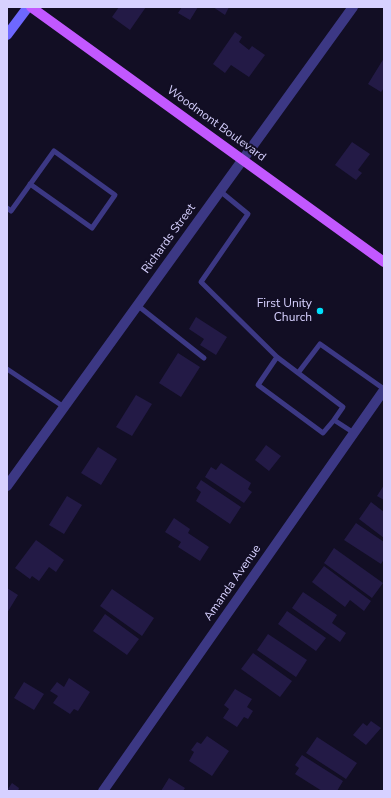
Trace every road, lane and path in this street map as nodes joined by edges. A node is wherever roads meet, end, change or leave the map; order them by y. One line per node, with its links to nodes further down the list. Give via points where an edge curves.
1 (28, 7): 4 (street)
2 (31, 7): 5 (main road, Woodmont Boulevard)
3 (353, 7): 5 (street, Richards Street)
4 (7, 35)
5 (243, 159): 7 (street, Richards Street); 9 (main road, Woodmont Boulevard)
6 (30, 184): 6 (lane, via 54,151 115,195 92,228); 8 (lane, via 11,211)
7 (220, 191): 10 (street, Richards Street); 11 (lane, via 248,214 201,282)
8 (7, 208)
9 (384, 262)
10 (137, 305): 12 (lane); 16 (street, Richards Street)
11 (277, 357): 14 (lane); 17 (lane, via 258,385 323,433)
12 (204, 358)
13 (7, 370): 16 (lane)
14 (298, 373): 15 (lane, via 320,344); 17 (lane, via 343,407)
15 (384, 389): 18 (street, Amanda Avenue)
16 (64, 407): 19 (street, Richards Street)
17 (334, 420): 18 (lane)
18 (354, 433): 20 (street, Amanda Avenue)
19 (7, 486)
20 (103, 791)

